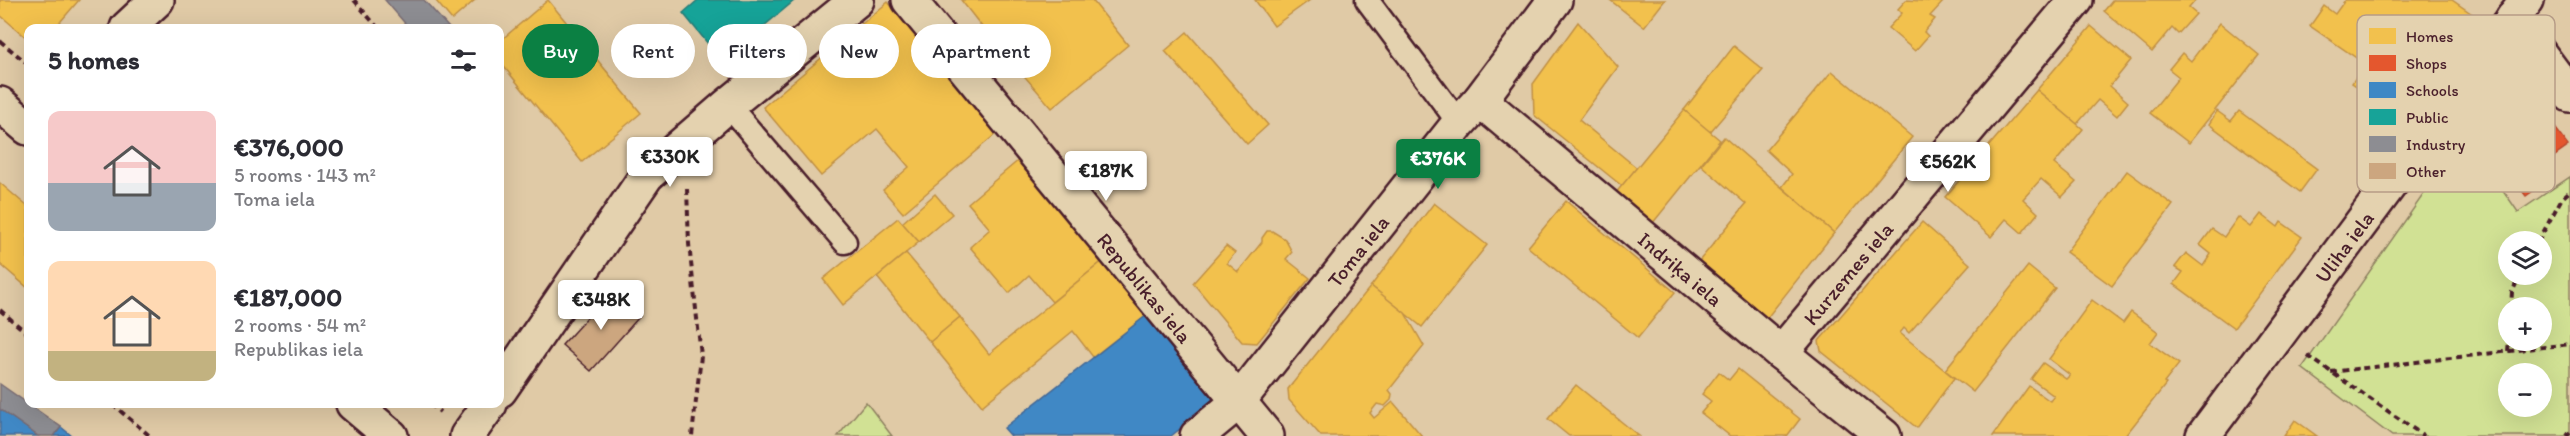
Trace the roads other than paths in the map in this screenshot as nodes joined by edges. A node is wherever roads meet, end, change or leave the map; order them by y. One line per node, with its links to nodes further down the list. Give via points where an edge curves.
1 (157, 0): 7 (street)
2 (857, 0): 10 (street)
3 (909, 0): 16 (street, Republikas iela)
4 (1367, 0): 11 (lane)
5 (1555, 0): 11 (street, Toma iela)
6 (2076, 0): 14 (street, Kurzemes iela)
7 (131, 24)
8 (2555, 69): 9 (street)
9 (2570, 95)
10 (728, 105): 13 (lane); 15 (street, via 647,175)
11 (1470, 111): 14 (street, Indriķa iela); 16 (street, Toma iela)
12 (2384, 192): 24 (street, Uliha iela)
13 (845, 242)
14 (1781, 353): 19 (street, Indriķa iela)
15 (504, 384)
16 (1237, 403): 22 (street, Toma iela); 23 (street, Republikas iela)
17 (358, 408): 20 (street)
18 (487, 408): 21 (street)
19 (1868, 430)
20 (391, 436)
21 (467, 436)
22 (1197, 436)
23 (1267, 436)
24 (2203, 436)

